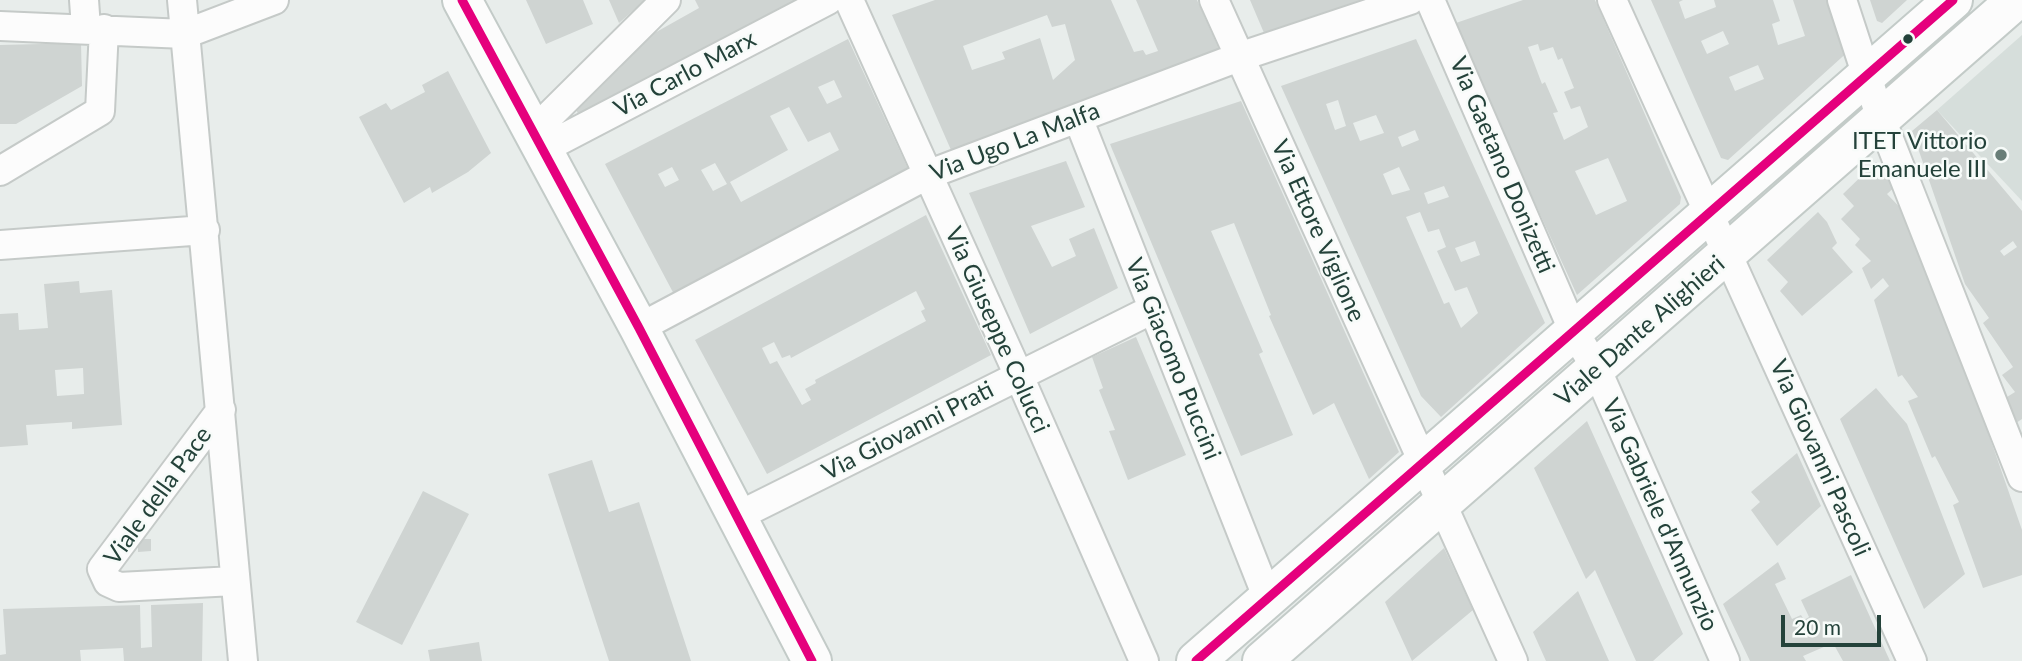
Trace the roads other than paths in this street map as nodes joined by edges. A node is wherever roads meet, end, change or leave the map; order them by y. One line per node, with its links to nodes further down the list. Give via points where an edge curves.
1 (84, 0): 16 (street)
2 (182, 0): 17 (street, Viale della Pace)
3 (274, 0): 17 (street)
4 (462, 0): 22 (street)
5 (666, 0): 22 (street)
6 (828, 0): 22 (street, Via Carlo Marx)
7 (849, 0): 24 (street, Via Giuseppe Colucci)
8 (1214, 0): 18 (street, Via Ettore Viglione)
9 (1410, 0): 18 (street, Via Ugo La Malfa)
10 (1430, 0): 31 (street, Via Gaetano Donizetti)
11 (1612, 0): 25 (street, Via Giovanni Pascoli)
12 (1842, 0): 19 (street)
13 (1953, 0): 19 (street, Viale Dante Alighieri)
14 (2017, 0): 21 (street, Viale Dante Alighieri)
15 (0, 26): 16 (street)
16 (95, 28): 17 (street); 23 (street, via 100,111)
17 (185, 34): 26 (street, Viale della Pace)
18 (1240, 57): 20 (street, Via Ugo La Malfa); 35 (street, Via Ettore Viglione)
19 (1866, 78): 21 (street); 25 (street, Viale Dante Alighieri)
20 (1078, 118): 24 (street, Via Ugo La Malfa); 29 (street, Via Giacomo Puccini)
21 (1881, 119): 28 (street, Viale Dante Alighieri); 36 (street)
22 (538, 140): 30 (street)
23 (0, 171)
24 (927, 175): 30 (street, Via Ugo La Malfa); 33 (street, Via Giuseppe Colucci)
25 (1708, 214): 28 (street, Via Giovanni Pascoli); 31 (street, Viale Dante Alighieri)
26 (205, 230): 27 (street); 34 (street, Viale della Pace)
27 (0, 245)
28 (1728, 256): 32 (street, Viale Dante Alighieri); 48 (street, Via Giovanni Pascoli)
29 (1153, 309): 33 (street, Via Giovanni Prati); 40 (street, Via Giacomo Puccini)
30 (639, 328): 38 (street)
31 (1573, 330): 32 (street, Via Gaetano Donizetti); 35 (street, Viale Dante Alighieri)
32 (1596, 368): 37 (street, Viale Dante Alighieri); 47 (street, Via Gabriele d'Annunzio)
33 (1020, 376): 38 (street, Via Giovanni Prati); 44 (street, Via Giuseppe Colucci)
34 (221, 410): 39 (street, Viale della Pace); 39 (street, Viale della Pace, via 102,569 108,582 119,587)
35 (1421, 463): 37 (street, Via Ettore Viglione); 40 (street, Viale Dante Alighieri)
36 (2022, 477)
37 (1441, 504): 41 (street, Viale Dante Alighieri); 46 (street, Via Ettore Viglione)
38 (738, 516): 43 (street)
39 (234, 581): 42 (street, Viale della Pace)
40 (1268, 599): 45 (street, Viale Dante Alighieri)
41 (1281, 654)
42 (243, 661)
43 (811, 661)
44 (1144, 661)
45 (1196, 661)
46 (1513, 661)
47 (1725, 661)
48 (1912, 661)

